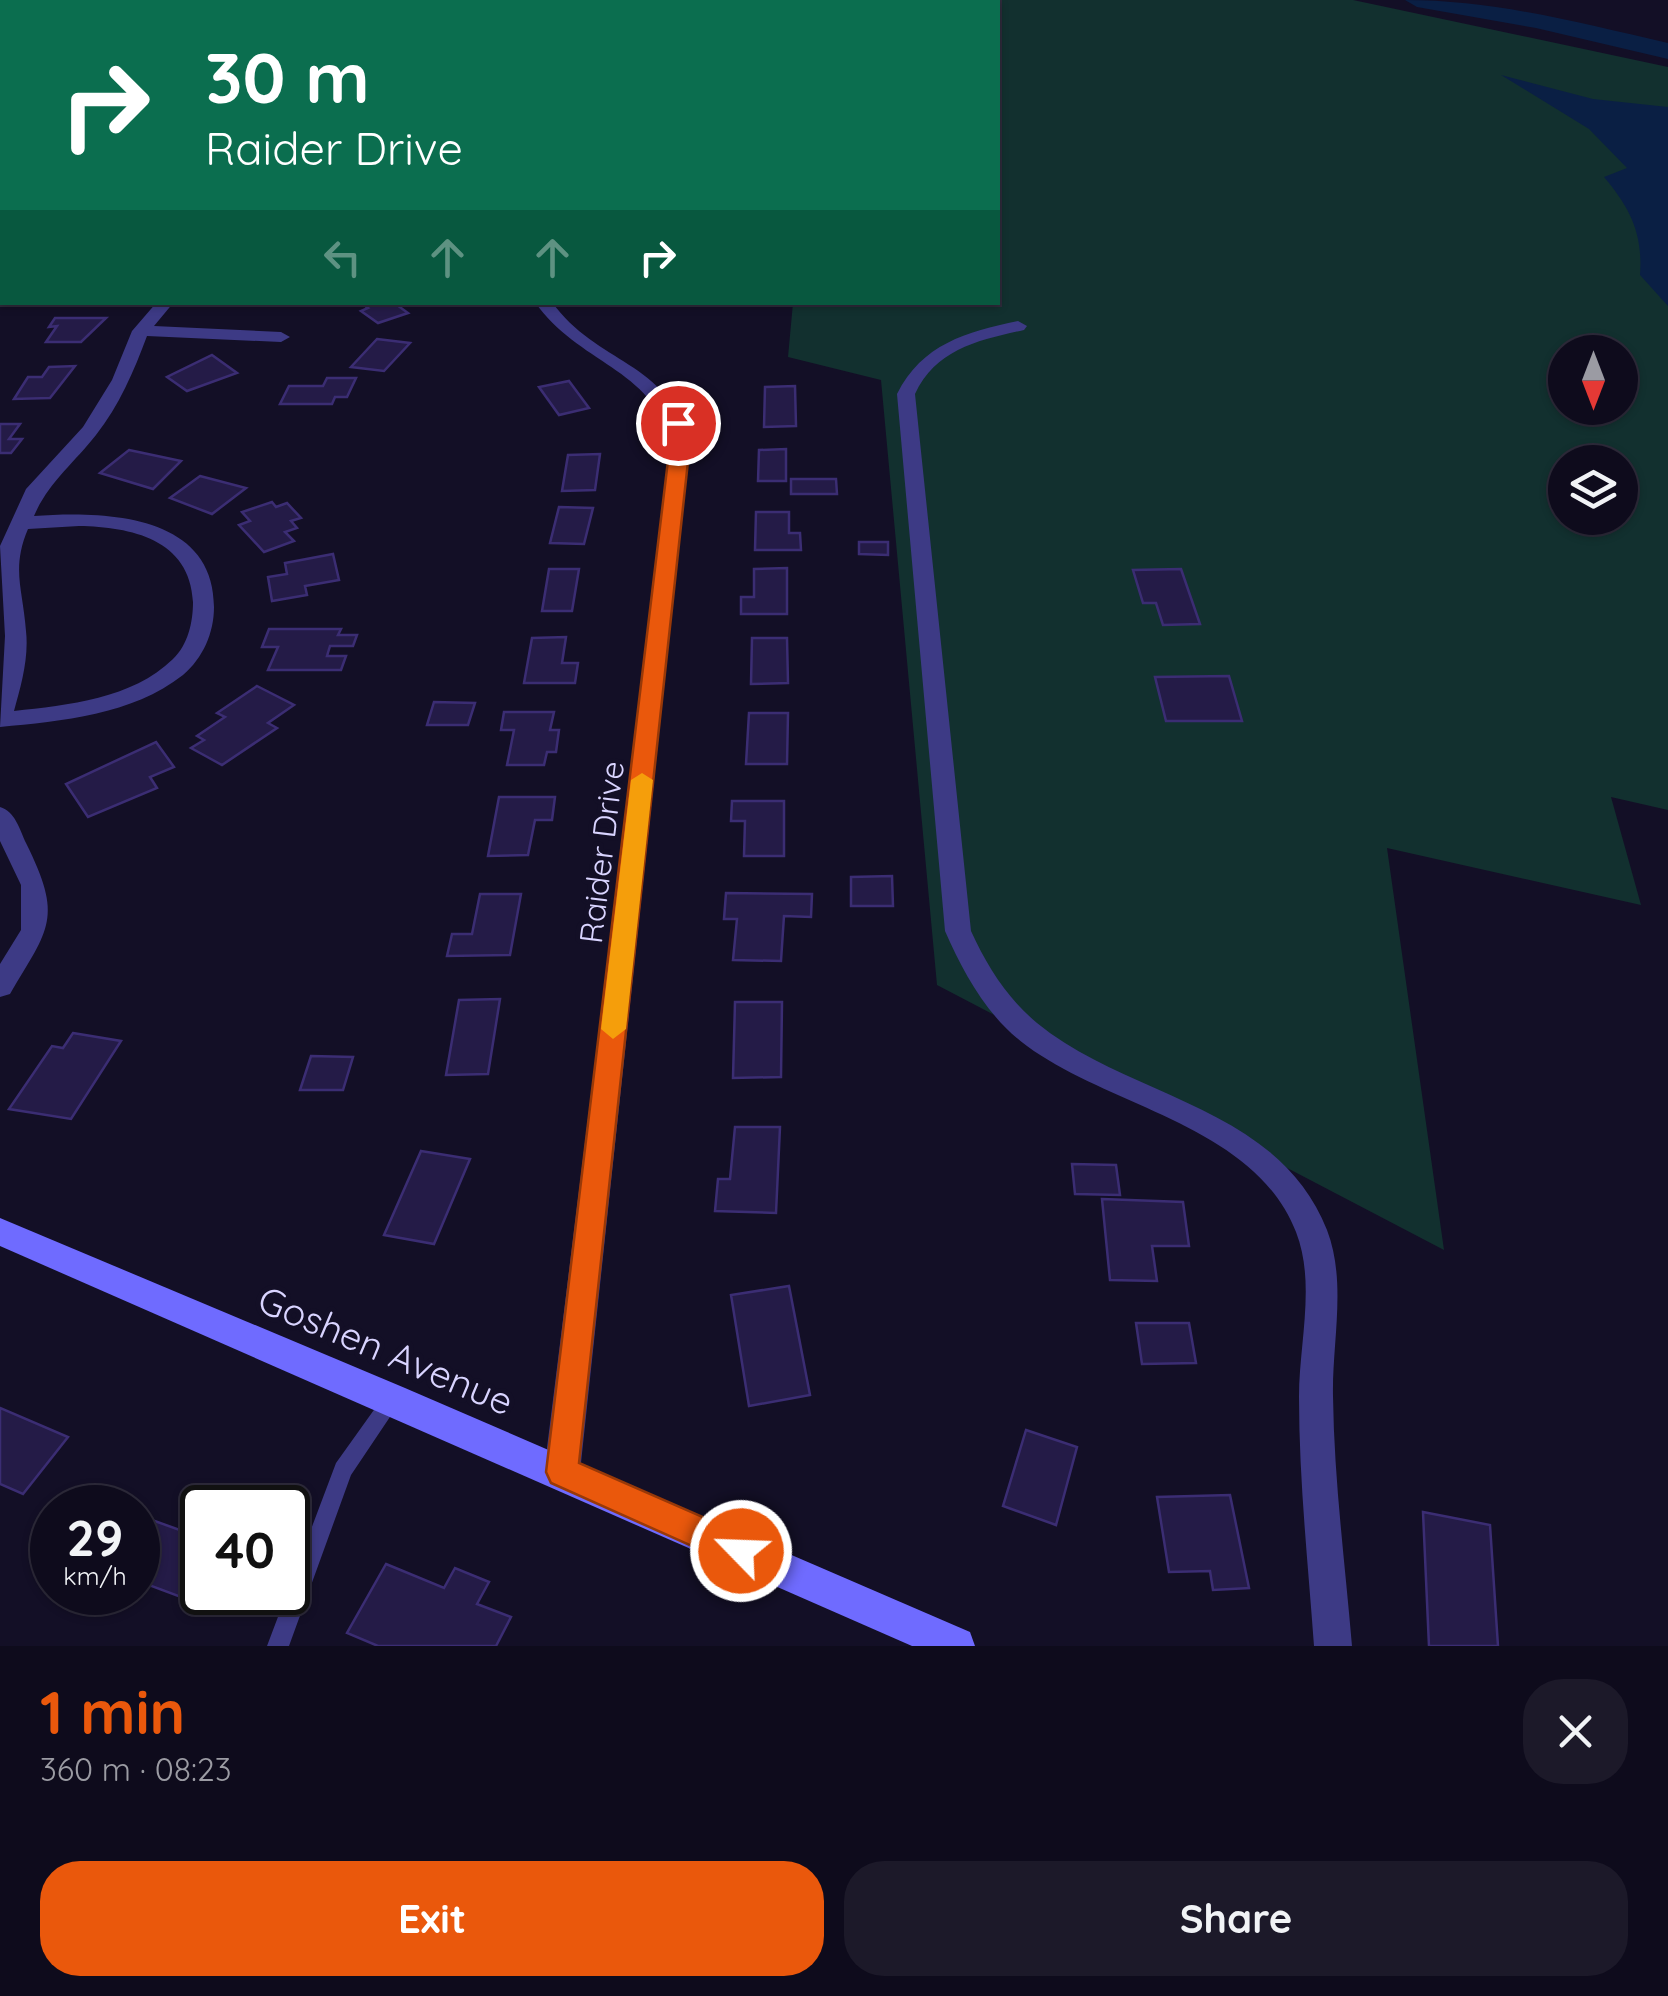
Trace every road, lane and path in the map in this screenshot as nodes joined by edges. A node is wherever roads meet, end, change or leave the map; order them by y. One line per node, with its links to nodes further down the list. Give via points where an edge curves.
1 (163, 305): 4 (street)
2 (545, 305): 12 (street, Raider Drive, via 560,325 649,382 678,423 681,443)
3 (1018, 326): 15 (street, via 964,339 930,357 906,394 958,931 996,1000 1037,1039 1259,1155 1290,1189 1311,1231 1320,1281 1316,1397)
4 (141, 331): 5 (street); 6 (street, via 121,380 90,430 36,489)
5 (281, 338)
6 (24, 523): 7 (street, via 6,556 16,636); 7 (street, via 124,523 166,538 190,554 202,579 200,632 185,660 145,690 64,714)
7 (0, 719)
8 (0, 816): 9 (street, via 34,885 34,931)
9 (0, 987)
10 (0, 1232): 11 (street, Goshen Avenue)
11 (393, 1399): 12 (street, Goshen Avenue); 13 (lane, via 344,1470)
12 (562, 1472): 14 (street, Goshen Avenue)
13 (278, 1646)
14 (956, 1646)
15 (1333, 1646)

